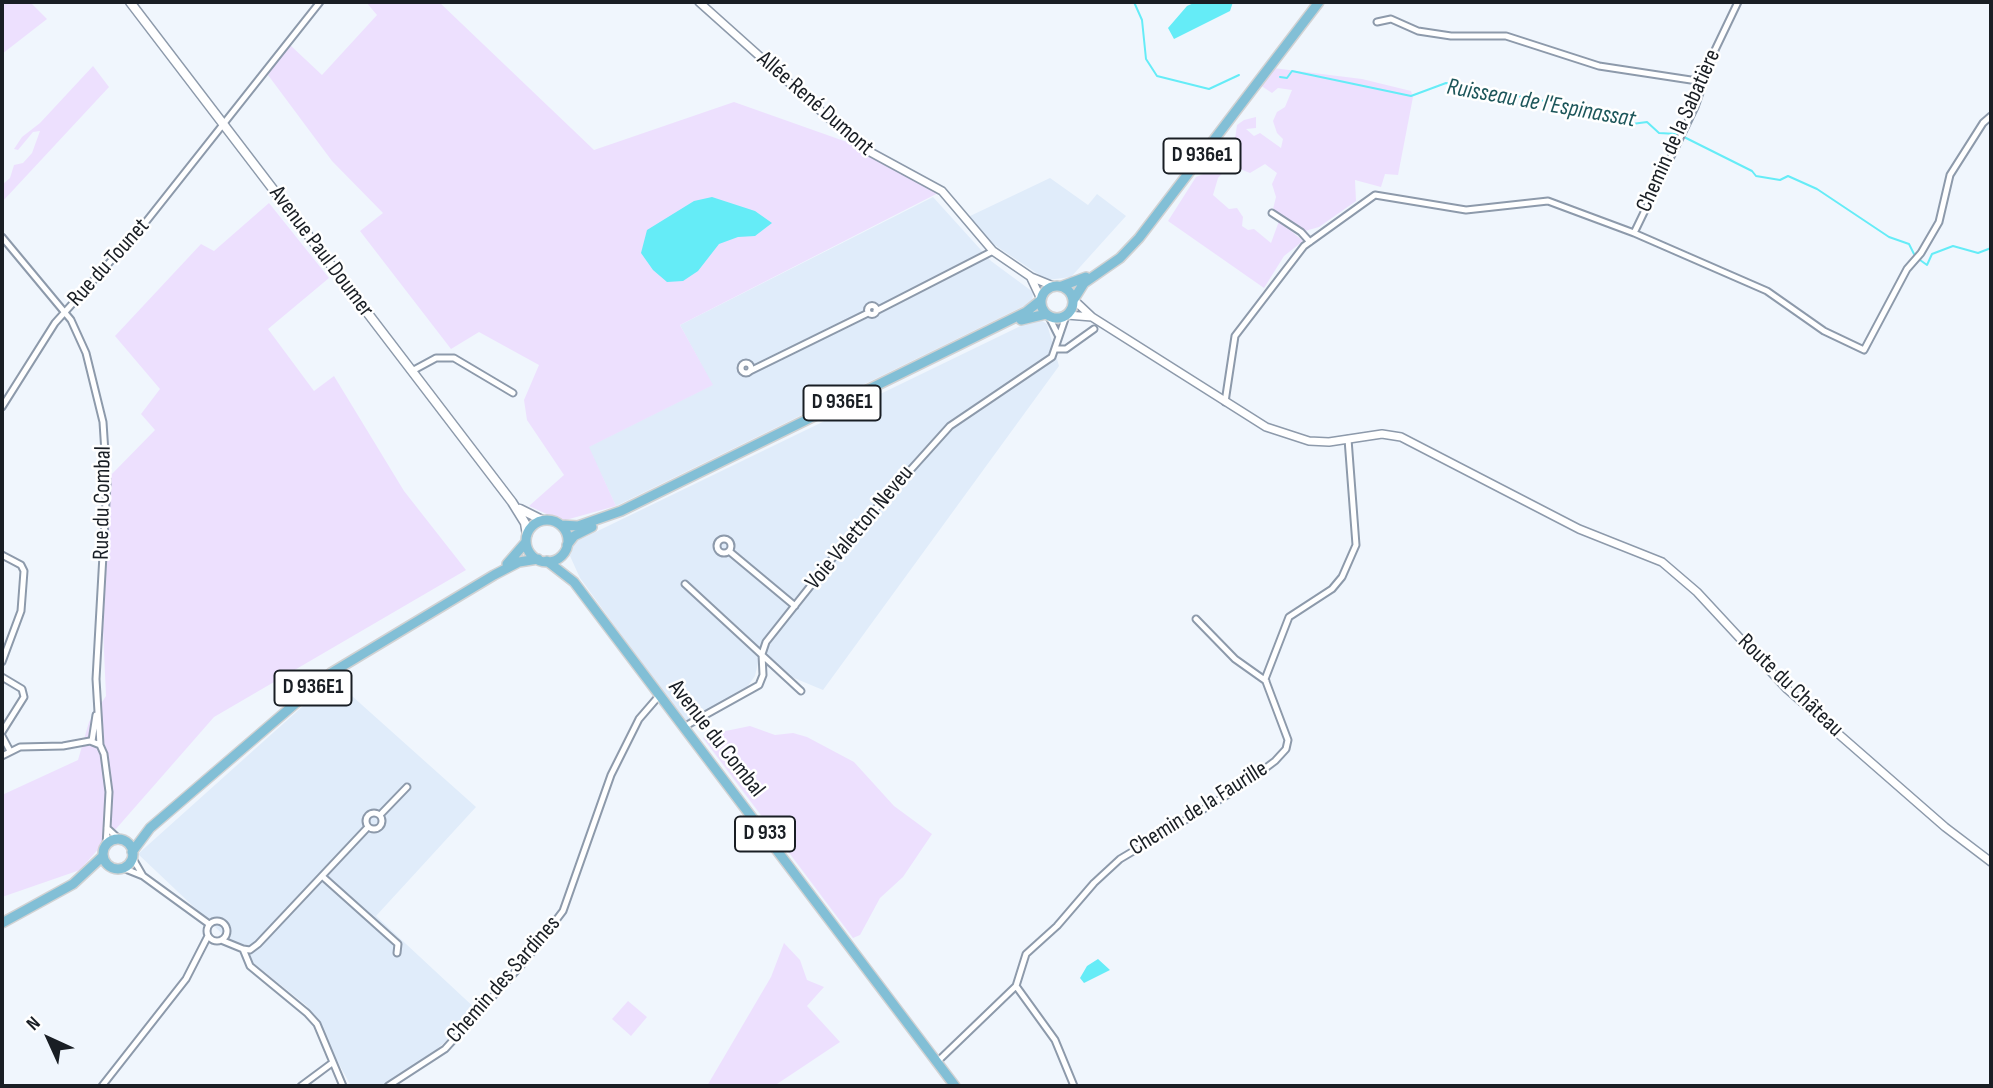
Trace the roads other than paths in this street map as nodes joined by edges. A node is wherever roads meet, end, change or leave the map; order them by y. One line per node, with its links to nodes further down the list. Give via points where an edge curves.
1 (130, 2): 9 (main road, Avenue Paul Doumer)
2 (320, 2): 9 (street, Rue du Tounet)
3 (699, 2): 14 (street, Allée René Dumont, via 861,147 942,191)
4 (1316, 2): 16 (main road, D 936e1, via 1135,234 1098,268 1073,284); 18 (main road, D 936e1, via 1139,238 1084,283)
5 (1738, 2): 7 (street, Chemin de la Sabatière)
6 (1377, 22): 7 (street, via 1391,19 1418,31 1451,36 1506,36 1599,66)
7 (1704, 82): 11 (street, Chemin de la Sabatière)
8 (1991, 116): 11 (street, via 1954,169 1939,222 1907,269 1864,351 1824,331 1767,291)
9 (222, 124): 19 (street, Rue du Tounet, via 145,223); 26 (main road, Avenue Paul Doumer)
10 (1272, 213): 13 (street)
11 (1634, 233): 13 (street, Chemin de la Sabatière, via 1548,201 1466,209 1375,195)
12 (2, 237): 19 (street, Rue du Combal)
13 (1310, 242): 30 (street, Chemin de la Sabatière, via 1235,336)
14 (993, 251): 15 (street, Allée René Dumont); 27 (street, via 876,311 872,305 868,313)
15 (1031, 277): 16 (street, Allée René Dumont); 17 (street)
16 (1058, 286): 17 (main road, via 1045,291); 18 (main road, via 1070,291)
17 (1041, 299): 20 (main road); 35 (main road, D 936E1, via 1026,312 621,511 578,526)
18 (1074, 300): 21 (main road); 22 (street, Route du Château)
19 (65, 312): 31 (street, Rue du Tounet); 52 (street, Rue du Combal, via 86,354 106,456)
20 (1047, 315): 21 (main road); 24 (street); 28 (main road, D 936e1, via 1019,320)
21 (1067, 315): 22 (street); 24 (street)
22 (1092, 317): 30 (street, Route du Château)
23 (1094, 329): 25 (street, Voie Valetton Neveu, via 1066,349)
24 (1058, 335): 25 (street)
25 (1056, 349): 44 (street, Voie Valetton Neveu, via 1044,364 940,436)
26 (412, 371): 29 (street, via 436,358 454,358); 33 (main road, Avenue Paul Doumer)
27 (750, 371)
28 (884, 387): 37 (main road, D 936E1, via 579,533)
29 (513, 393)
30 (1225, 402): 32 (street, Route du Château, via 1286,435 1308,441)
31 (2, 407)
32 (1349, 439): 49 (street, via 1356,545 1332,589 1289,617); 67 (street, Route du Château, via 1382,434 1401,437 1578,529 1662,562 1681,576 1787,689)
33 (512, 502): 34 (main road); 36 (main road, via 525,523)
34 (542, 520): 35 (main road); 36 (main road, via 532,526)
35 (561, 525): 37 (main road, via 567,534)
36 (526, 539): 40 (main road, via 532,555); 41 (main road, D 936E1, via 516,557)
37 (566, 547): 40 (main road, via 558,558); 42 (main road, D 933)
38 (729, 551): 44 (street)
39 (2, 555): 47 (street, via 24,570 21,611)
40 (542, 560): 41 (main road, D 936E1, via 519,562); 42 (main road, D 933)
41 (494, 575): 63 (main road, D 936E1, via 331,673)
42 (574, 582): 51 (main road, Avenue du Combal / D 933)
43 (685, 584): 46 (street)
44 (795, 606): 46 (street, Voie Valetton Neveu)
45 (1196, 619): 49 (street, via 1235,659)
46 (761, 654): 50 (street); 53 (street, Voie Valetton Neveu, via 762,675 754,690)
47 (2, 662)
48 (2, 677): 54 (street, via 22,689 24,697)
49 (1266, 681): 82 (street, Chemin de la Faurille, via 1288,740 1281,755 1239,788 1120,859 1026,954)
50 (801, 691)
51 (658, 697): 83 (main road, Avenue du Combal / D 933); 88 (street, Chemin des Sardines, via 639,719 611,775 563,911 525,961 445,1049)
52 (96, 702): 55 (street, Rue du Combal); 56 (street, Rue du Combal)
53 (691, 723)
54 (2, 734): 57 (street)
55 (92, 741): 56 (street); 57 (street)
56 (100, 745): 62 (street, Rue du Combal, via 109,792)
57 (10, 751): 58 (street)
58 (2, 755)
59 (407, 788): 60 (street)
60 (380, 816): 61 (street, via 379,828); 61 (street, via 373,813 367,817)
61 (369, 827): 71 (street)
62 (107, 828): 64 (street); 65 (street, Rue du Combal)
63 (150, 828): 64 (main road, D 936E1); 66 (main road, D 936E1)
64 (121, 840): 65 (main road); 66 (main road)
65 (104, 851): 68 (main road); 72 (main road)
66 (132, 854): 69 (main road); 70 (street)
67 (1991, 862)
68 (111, 868): 69 (main road); 72 (main road)
69 (123, 868): 70 (street)
70 (143, 876): 74 (street)
71 (322, 876): 79 (street, via 258,944); 80 (street, via 398,944)
72 (82, 877): 73 (main road)
73 (2, 923)
74 (209, 924): 75 (street, via 221,922); 76 (street)
75 (227, 933): 77 (street); 78 (street)
76 (208, 936): 77 (street); 81 (street)
77 (218, 940): 78 (street); 81 (street)
78 (234, 944): 79 (street)
79 (243, 950): 84 (street, via 250,966 317,1024)
80 (397, 953)
81 (201, 955): 85 (street)
82 (1016, 986): 83 (street, Chemin de la Faurille); 90 (street, via 1055,1040)
83 (937, 1062): 89 (main road, Avenue du Combal / D 933)
84 (332, 1063): 86 (street); 87 (street)
85 (102, 1086)
86 (301, 1086)
87 (343, 1086)
88 (388, 1086)
89 (955, 1086)
90 (1074, 1086)

